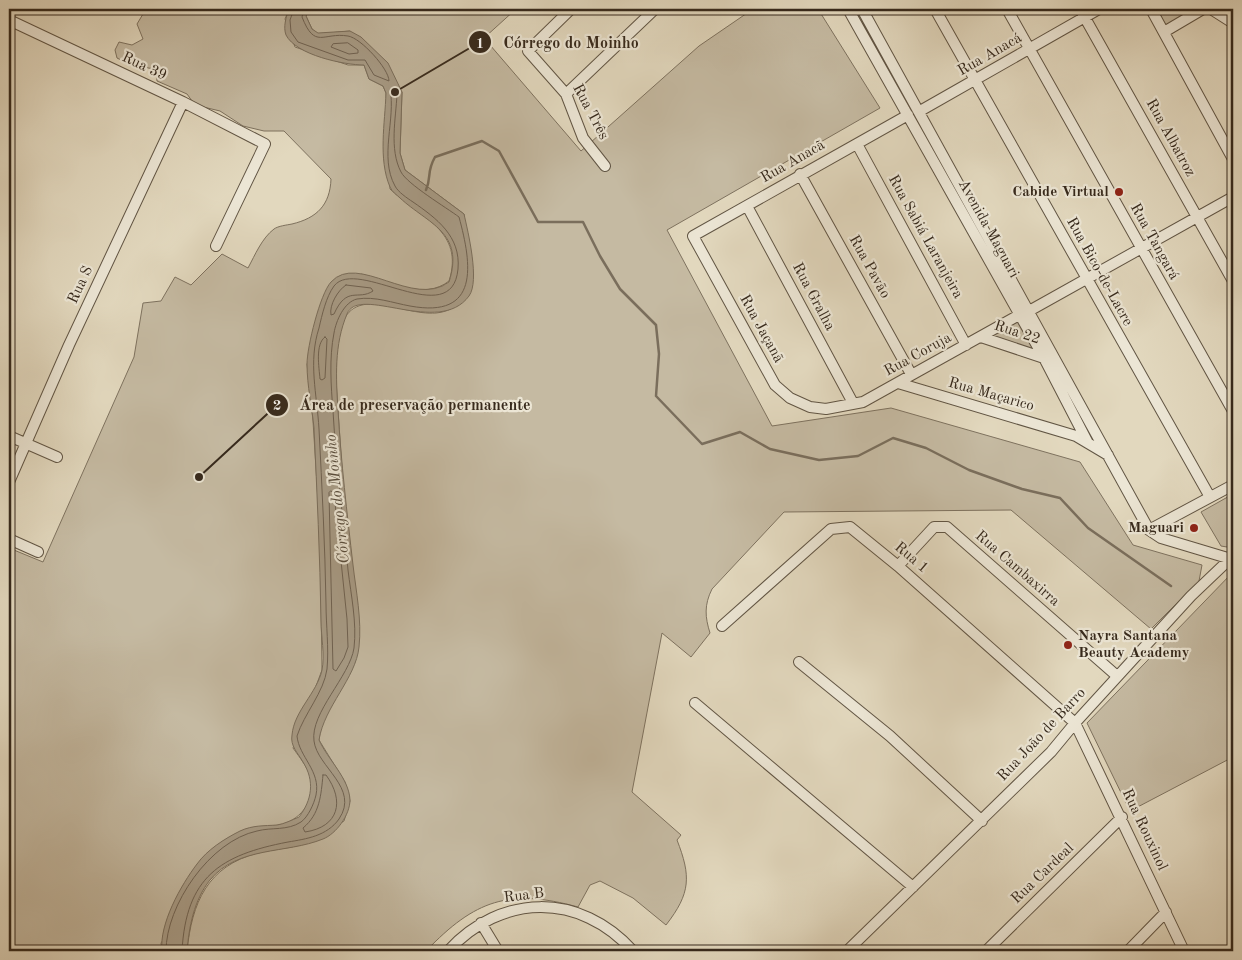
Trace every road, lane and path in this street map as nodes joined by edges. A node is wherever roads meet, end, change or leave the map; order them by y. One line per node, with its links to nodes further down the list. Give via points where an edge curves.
1 (571, 9): 17 (street, Rua Três, via 528,51)
2 (655, 9): 17 (street)
3 (848, 9): 20 (street, Avenida Maguari)
4 (862, 9): 19 (street, Avenida Maguari)
5 (935, 9): 16 (street, Rua Bico-de-Lacre)
6 (1007, 9): 15 (street, Rua Tangará)
7 (1099, 9): 11 (street, Rua Anacá)
8 (1151, 9): 14 (street)
9 (1203, 9): 14 (street)
10 (1211, 9): 13 (street)
11 (1083, 13): 15 (street, Rua Anacá); 27 (street, Rua Albatroz)
12 (9, 20): 18 (street, Rua 39)
13 (1233, 23)
14 (1164, 32): 22 (street)
15 (1030, 49): 16 (street, Rua Anacá); 30 (street, Rua Tangará)
16 (975, 81): 19 (street, Rua Anacá); 31 (street, Rua Bico-de-Lacre)
17 (566, 94): 23 (street, Rua Três, via 583,138)
18 (183, 102): 29 (street, Rua 39, via 265,144); 48 (street, Rua S)
19 (920, 111): 33 (street, Avenida Maguari)
20 (908, 115): 21 (street, Rua Anacã); 34 (street, Avenida Maguari)
21 (857, 144): 24 (street, Rua Anacã); 36 (street, Rua Sabiá Laranjeira)
22 (1233, 159)
23 (605, 166)
24 (800, 174): 26 (street, Rua Anacã); 38 (street, Rua Pavão)
25 (1233, 198): 27 (street)
26 (746, 206): 28 (street, Rua Anacã); 40 (street, Rua Gralha)
27 (1198, 218): 30 (street); 32 (street, Rua Albatroz)
28 (693, 236): 41 (street, Rua Jaçanã, via 775,385 790,398 810,407)
29 (216, 246)
30 (1141, 250): 31 (street); 42 (street, Rua Tangará)
31 (1085, 280): 33 (street); 53 (street, Rua Bico-de-Lacre)
32 (1233, 281)
33 (1029, 311): 43 (street, Avenida Maguari)
34 (1019, 315): 35 (street, Rua Coruja); 37 (street, Avenida Maguari)
35 (981, 337): 36 (street, Rua Coruja); 37 (street, Rua 22)
36 (966, 345): 38 (street, Rua Coruja)
37 (1044, 358): 44 (street, Avenida Maguari)
38 (911, 374): 39 (street, Rua Coruja)
39 (898, 383): 40 (street, Rua Coruja, via 863,402); 44 (street, Rua Maçarico)
40 (853, 403): 41 (street, Rua Coruja)
41 (826, 409)
42 (1233, 411)
43 (1094, 428): 44 (street); 46 (street, Avenida Maguari)
44 (1079, 434): 47 (street, Rua Maçarico)
45 (9, 436): 48 (street)
46 (1100, 439): 47 (street); 49 (street, Avenida Maguari)
47 (1088, 443): 49 (street)
48 (26, 444): 50 (street); 51 (street, Rua S)
49 (1109, 455): 54 (street, Avenida Maguari)
50 (57, 457)
51 (9, 482)
52 (1233, 485): 53 (street)
53 (1210, 497): 54 (street)
54 (1149, 530): 57 (street, via 1161,538)
55 (9, 539): 56 (street)
56 (38, 552)
57 (1232, 558): 61 (street, Rua João de Barro, via 1190,596)
58 (898, 566): 59 (street, Rua 1, via 850,527 831,529); 61 (street, Rua Cambaxirra, via 934,527 948,527); 63 (street, Rua 1)
59 (722, 626)
60 (799, 662): 65 (street, via 890,736)
61 (1117, 676): 63 (street, Rua João de Barro)
62 (695, 703): 66 (street)
63 (1075, 722): 64 (street, Rua Rouxinol); 65 (street, Rua João de Barro, via 1051,752)
64 (1122, 817): 67 (street, Rua Rouxinol); 73 (street, Rua Cardeal)
65 (982, 821): 66 (street, Rua João de Barro)
66 (913, 887): 72 (street, Rua João de Barro)
67 (1166, 912): 74 (street); 75 (street, Rua Rouxinol)
68 (481, 923): 69 (street, Rua B); 70 (street); 71 (street, Rua B, via 498,914 534,907 571,911 605,926)
69 (448, 951)
70 (498, 951)
71 (633, 951)
72 (847, 951)
73 (986, 951)
74 (1128, 951)
75 (1184, 951)

